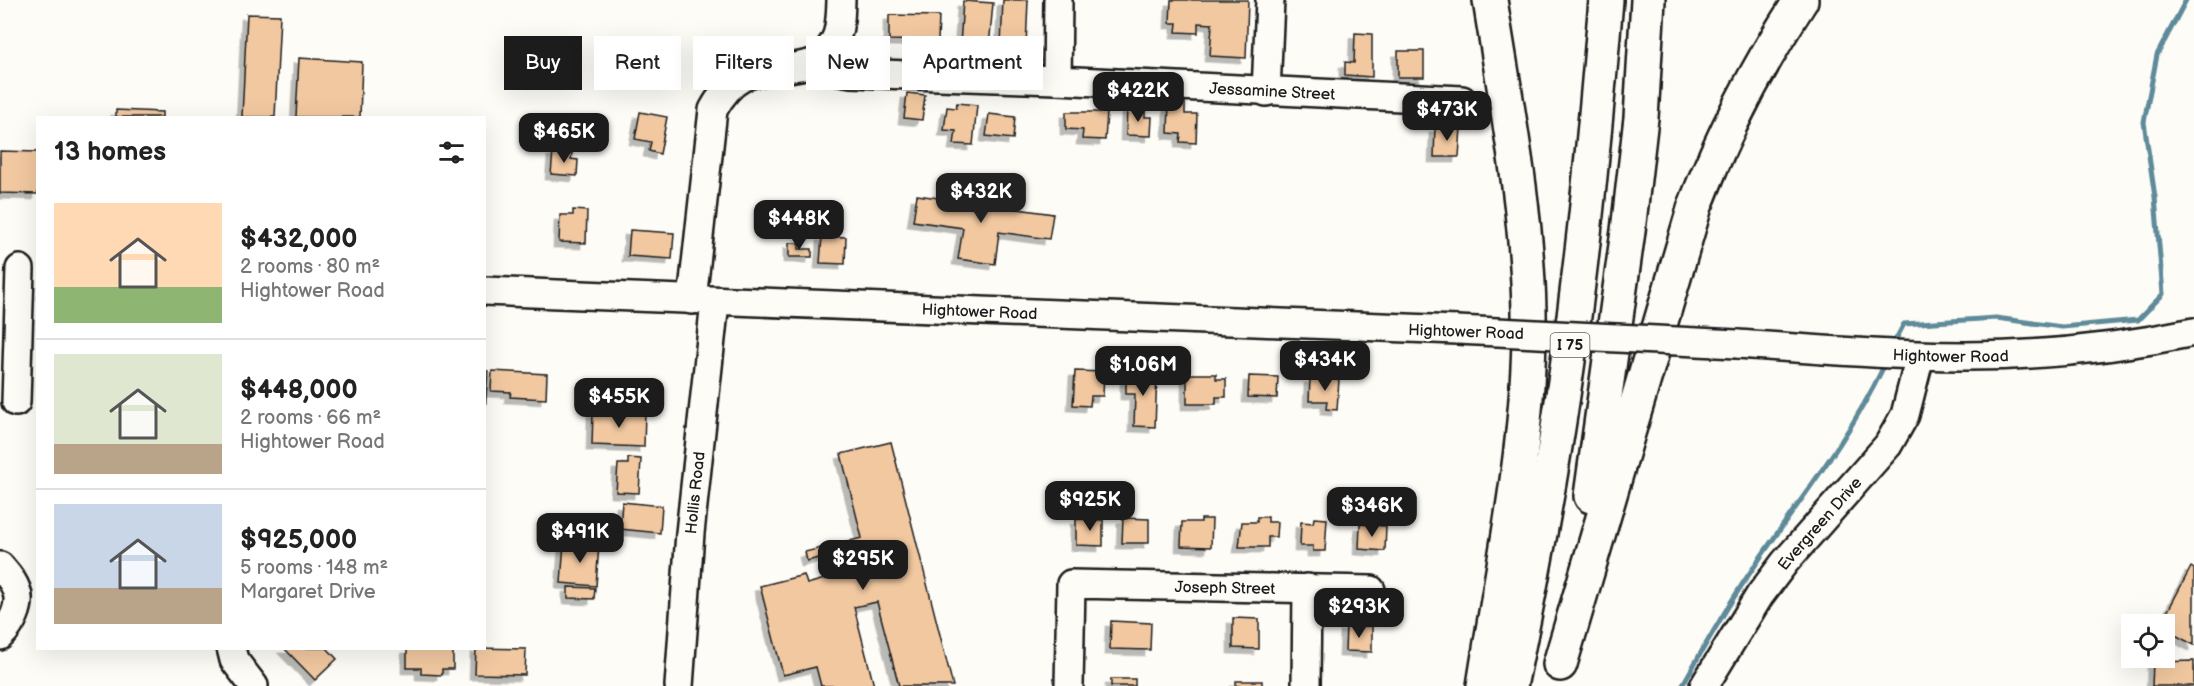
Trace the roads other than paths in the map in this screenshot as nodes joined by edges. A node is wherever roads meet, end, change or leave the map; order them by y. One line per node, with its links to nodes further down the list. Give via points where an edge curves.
1 (841, 0): 8 (street)
2 (1058, 0): 11 (street)
3 (1270, 0): 12 (street)
4 (1490, 0): 31 (highway, via 1523,223 1529,312 1522,445)
5 (1606, 0): 32 (highway, I 75, via 1578,286 1555,446)
6 (1648, 0): 26 (highway, I 75, via 1641,118 1628,231 1595,471)
7 (1801, 0): 26 (highway, via 1741,100 1695,206)
8 (837, 36)
9 (806, 65): 16 (street, Hollis Road, via 744,75 721,95 713,110)
10 (890, 74): 11 (street, Jessamine Street)
11 (1057, 80): 12 (street, Jessamine Street)
12 (1266, 92): 13 (street, Jessamine Street)
13 (1462, 100)
14 (19, 269): 17 (street)
15 (486, 291): 16 (street, Hightower Road)
16 (704, 301): 19 (street, Hightower Road, bridge, via 1457,330); 28 (street, Hollis Road)
17 (9, 302): 20 (street)
18 (2194, 332): 19 (street, Hightower Road, via 2079,350)
19 (1920, 356): 33 (street, Evergreen Drive, via 1905,415 1888,446 1785,562)
20 (16, 402)
21 (0, 566): 24 (street, via 18,591 12,622)
22 (1307, 588): 23 (street, Joseph Street); 29 (street, Joseph Street, via 1071,584); 30 (street)
23 (1371, 590)
24 (0, 636)
25 (232, 650): 27 (street, via 234,660)
26 (1557, 675)
27 (254, 686)
28 (679, 686)
29 (1070, 686)
30 (1306, 686)
31 (1484, 686)
32 (1510, 686)
33 (1704, 686)

